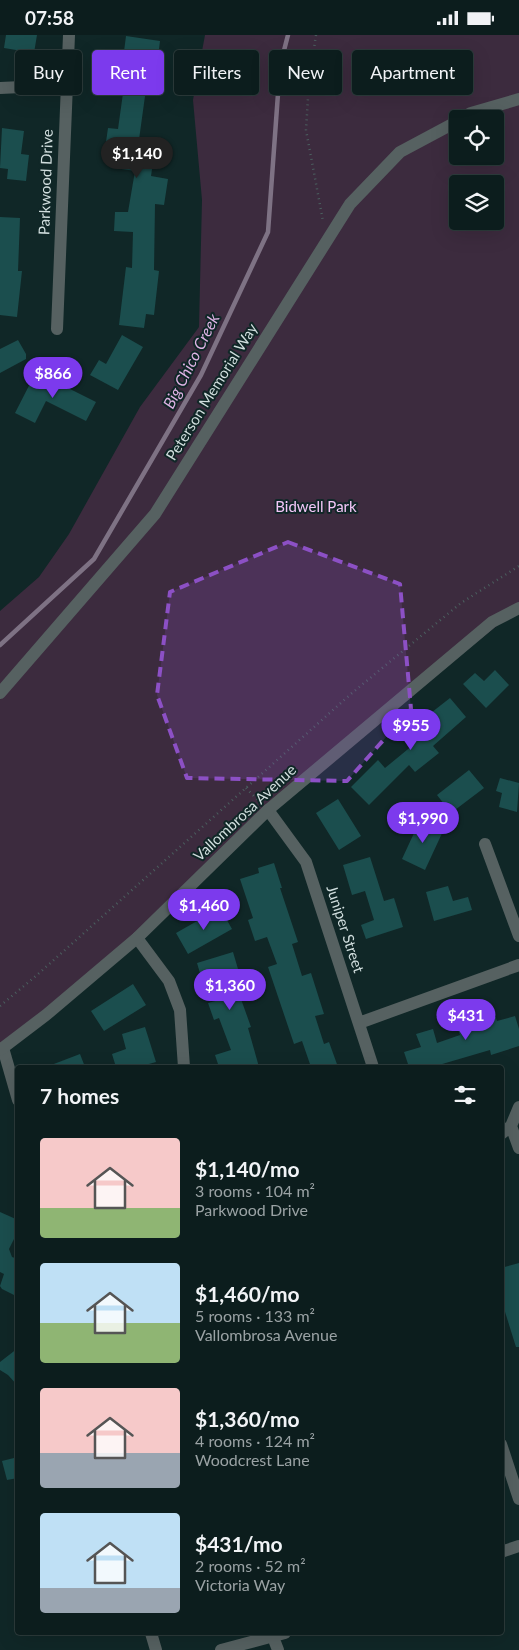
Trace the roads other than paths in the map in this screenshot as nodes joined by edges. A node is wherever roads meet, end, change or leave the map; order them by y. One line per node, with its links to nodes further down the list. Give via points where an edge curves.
1 (69, 35): 2 (street, Parkwood Drive)
2 (68, 50)
3 (15, 87): 4 (street)
4 (0, 88)
5 (65, 95): 9 (street, Parkwood Drive)
6 (519, 99): 7 (street)
7 (481, 110)
8 (449, 126): 11 (street, Peterson Memorial Way, via 400,152 350,204 155,514)
9 (57, 329)
10 (519, 608): 12 (street, Vallombrosa Avenue, via 492,622)
11 (0, 693)
12 (268, 810): 15 (street, Vallombrosa Avenue); 17 (street, Juniper Street, via 306,862)
13 (485, 844): 14 (street)
14 (519, 936)
15 (138, 938): 18 (street, Vallombrosa Avenue); 19 (street, via 169,981 180,1010)
16 (519, 965): 17 (street)
17 (359, 1023): 20 (street, Juniper Street)
18 (1, 1049): 21 (street)
19 (184, 1065)
20 (372, 1065)
21 (15, 1091)
22 (519, 1107): 23 (street)
23 (506, 1130): 24 (street)
24 (519, 1147)
25 (504, 1453): 26 (street)
26 (519, 1499)
27 (519, 1546): 28 (street)
28 (504, 1551)
29 (152, 1635): 31 (street)
30 (279, 1635): 32 (street); 33 (street)
31 (156, 1650)
32 (221, 1650)
33 (278, 1650)

